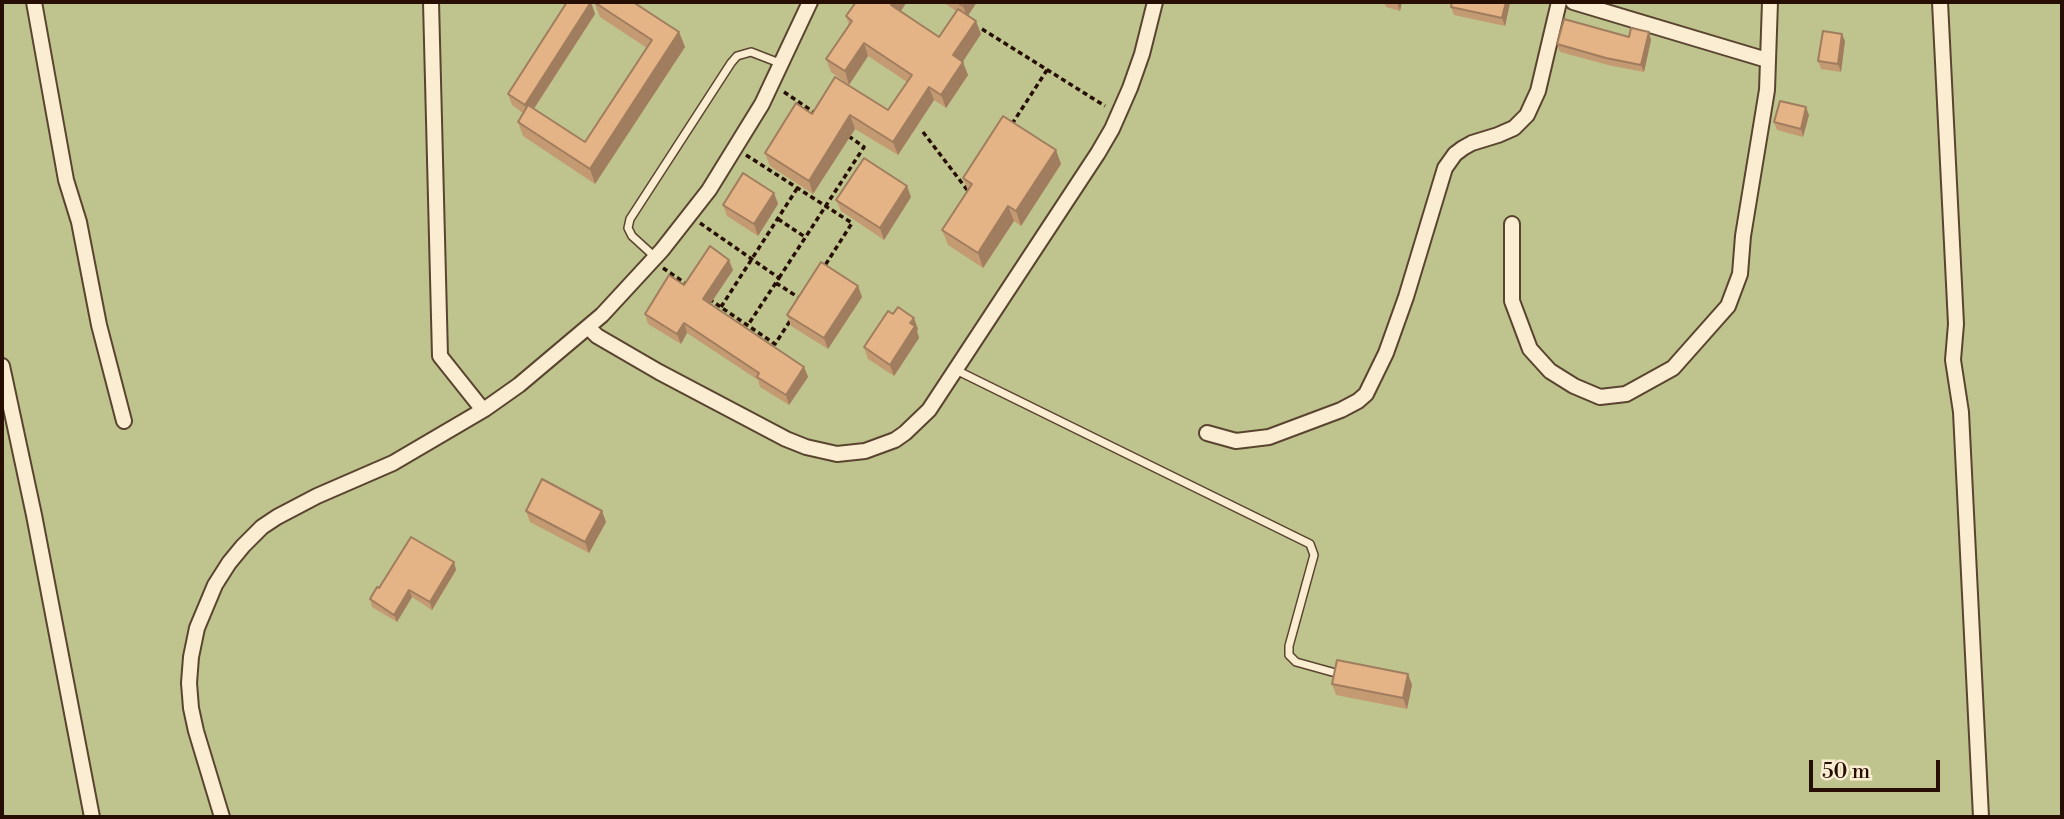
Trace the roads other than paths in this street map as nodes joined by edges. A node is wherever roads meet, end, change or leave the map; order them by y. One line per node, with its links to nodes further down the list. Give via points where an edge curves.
1 (34, 2): 17 (street, via 66,180)
2 (431, 2): 16 (street, via 440,356)
3 (810, 2): 10 (street)
4 (1155, 2): 15 (street, via 1119,115)
5 (1559, 2): 18 (street, via 1538,91 1527,115 1514,128 1464,148 1445,168 1406,297 1366,394 1341,410 1269,436 1236,441)
6 (1573, 2): 9 (street)
7 (1770, 2): 9 (street)
8 (1940, 2): 22 (street, via 1953,360 1961,412)
9 (1767, 60): 11 (street, via 1767,90 1740,274 1728,306 1672,368 1626,394 1600,397 1550,372 1530,349 1512,301)
10 (782, 64): 12 (street, via 736,148); 12 (lane, via 751,52 731,63 630,219 632,236)
11 (1512, 224)
12 (654, 259): 13 (street)
13 (588, 327): 15 (street, via 659,372 786,439 837,454 865,451 905,433 929,410); 16 (street)
14 (2, 366): 20 (street)
15 (956, 370): 19 (lane, via 1310,544 1314,555 1289,655 1296,662)
16 (483, 410): 21 (street, via 393,463 277,517 243,546 215,585 197,628 189,683 195,731)
17 (124, 421)
18 (1208, 433)
19 (1332, 672)
20 (92, 817)
21 (222, 817)
22 (1980, 817)

